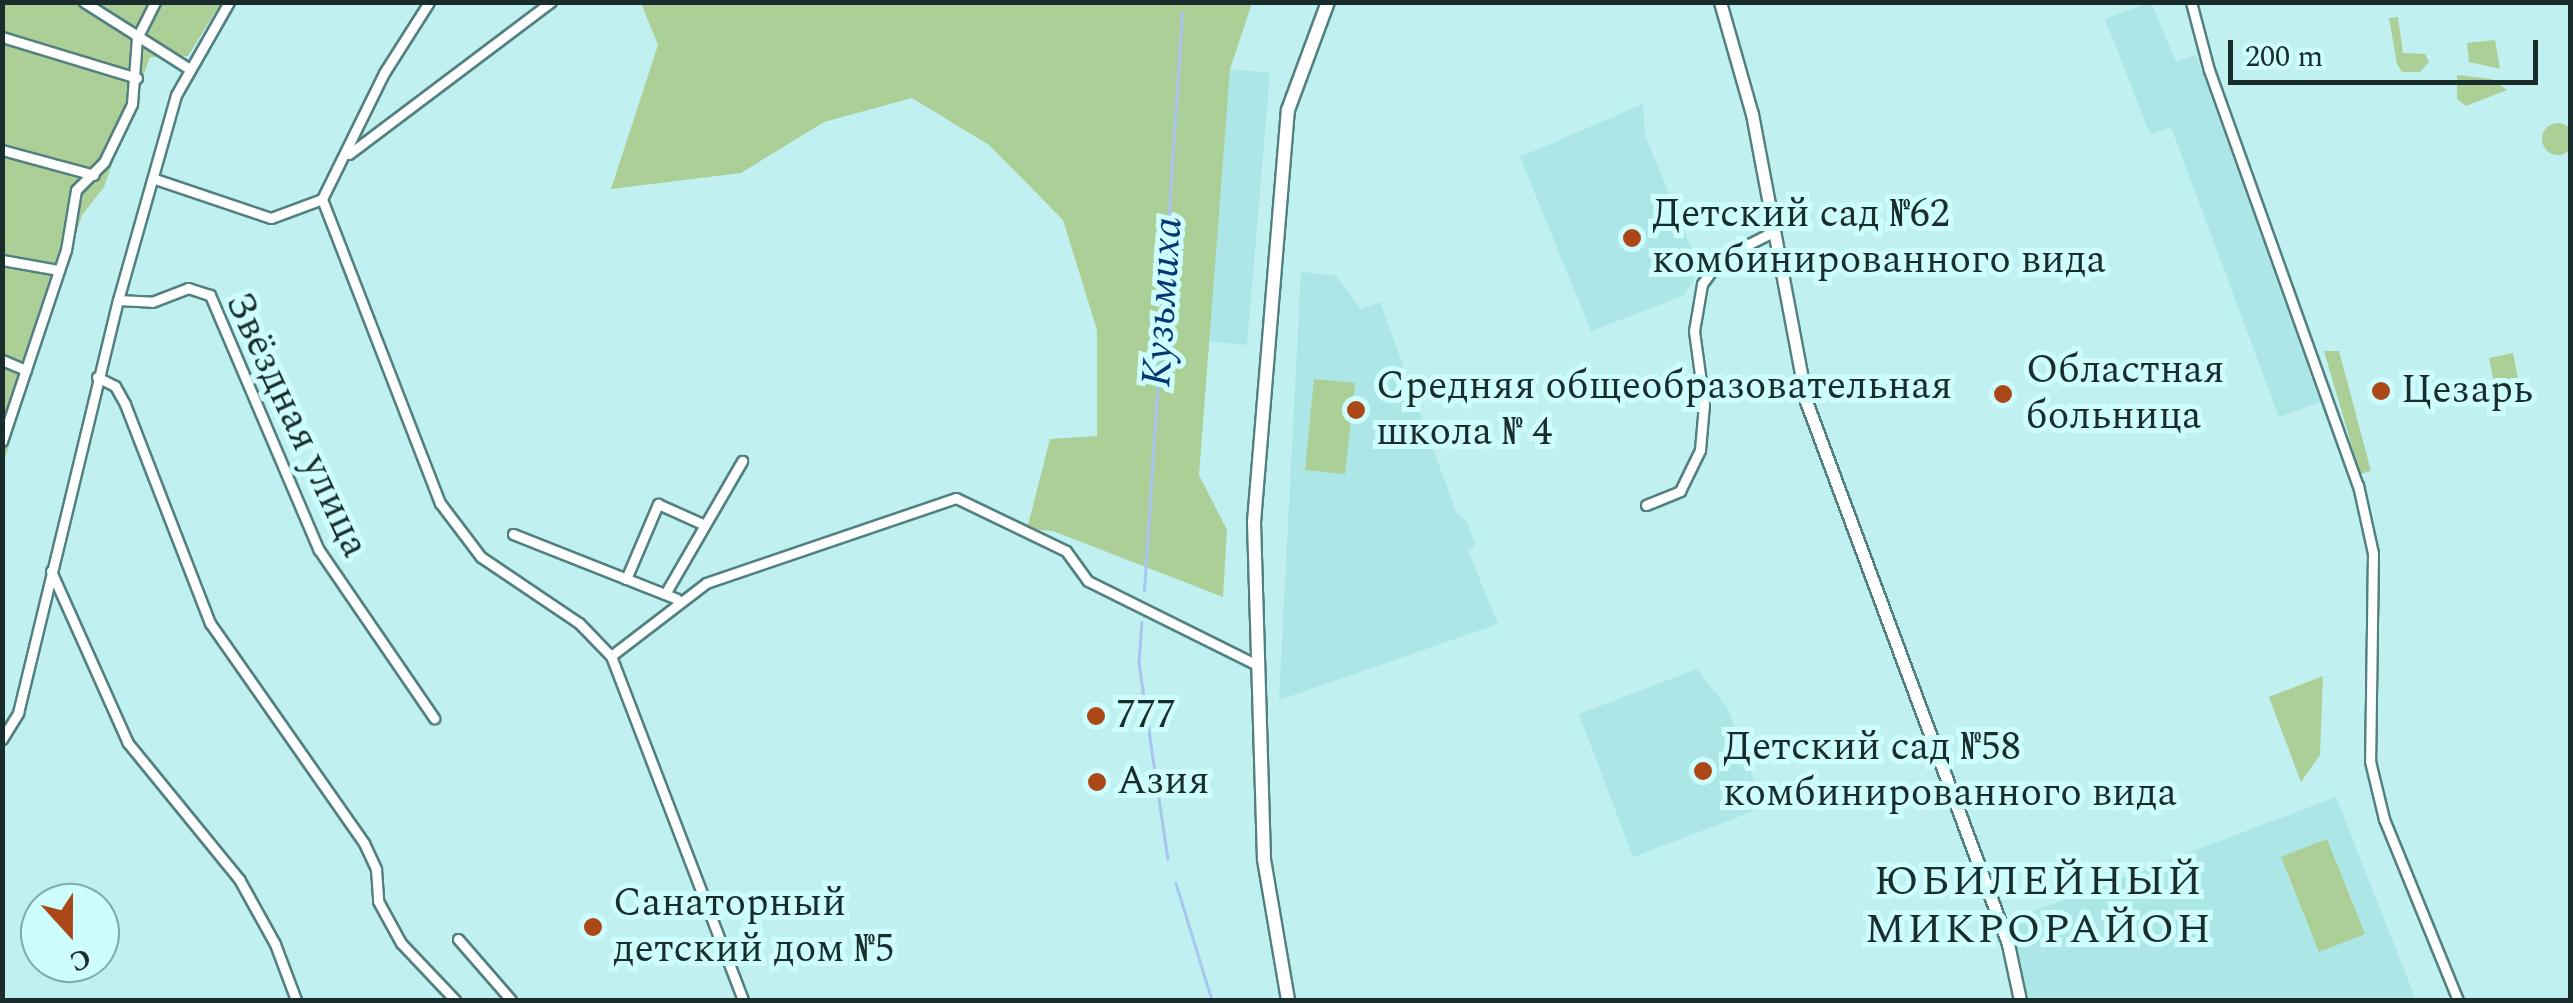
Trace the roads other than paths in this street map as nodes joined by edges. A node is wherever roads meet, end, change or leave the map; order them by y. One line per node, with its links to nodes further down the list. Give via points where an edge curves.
1 (84, 2): 10 (street)
2 (155, 2): 10 (street)
3 (229, 2): 11 (street)
4 (429, 2): 14 (street, via 384,73)
5 (551, 2): 14 (street)
6 (1328, 2): 35 (main road, via 1298,69 1279,188 1260,410)
7 (1720, 2): 18 (street)
8 (2191, 2): 45 (street, via 2209,70 2358,485 2373,553 2370,761 2376,793)
9 (2, 36): 12 (street)
10 (137, 38): 11 (street); 12 (street)
11 (188, 68): 16 (street)
12 (138, 78): 15 (street, via 132,104)
13 (2, 150): 15 (street)
14 (349, 154): 17 (street)
15 (94, 175): 20 (street, via 76,190)
16 (155, 179): 17 (street, via 272,218); 21 (street)
17 (322, 199): 34 (street, via 440,503 480,557 578,623)
18 (1774, 231): 27 (street, via 1721,258 1702,284 1694,331 1705,420 1700,450 1680,491); 44 (street, via 1813,422 2008,944)
19 (2, 260): 20 (street)
20 (59, 270): 23 (street)
21 (118, 300): 24 (street); 36 (street, Звёздная улица, via 152,302 188,288 210,295 318,550)
22 (2, 360): 23 (street)
23 (26, 370): 25 (street)
24 (97, 377): 30 (street); 40 (street, via 115,386 125,404 210,623 364,844 376,870 378,901 401,944)
25 (2, 440)
26 (742, 462): 28 (street)
27 (1646, 505)
28 (705, 525): 31 (street, via 658,504); 32 (street)
29 (512, 534): 31 (street)
30 (51, 571): 37 (street, via 18,713); 39 (street, via 128,743 239,880)
31 (626, 579): 32 (street)
32 (666, 594): 33 (street)
33 (677, 599): 34 (street); 35 (street, via 706,583 956,498 1066,550 1088,580)
34 (611, 656): 42 (street)
35 (1255, 664): 43 (main road, via 1264,859)
36 (434, 718)
37 (2, 739)
38 (458, 939): 41 (street)
39 (296, 1000)
40 (455, 1000)
41 (511, 1000)
42 (743, 1000)
43 (1288, 1000)
44 (2020, 1000)
45 (2458, 1000)

